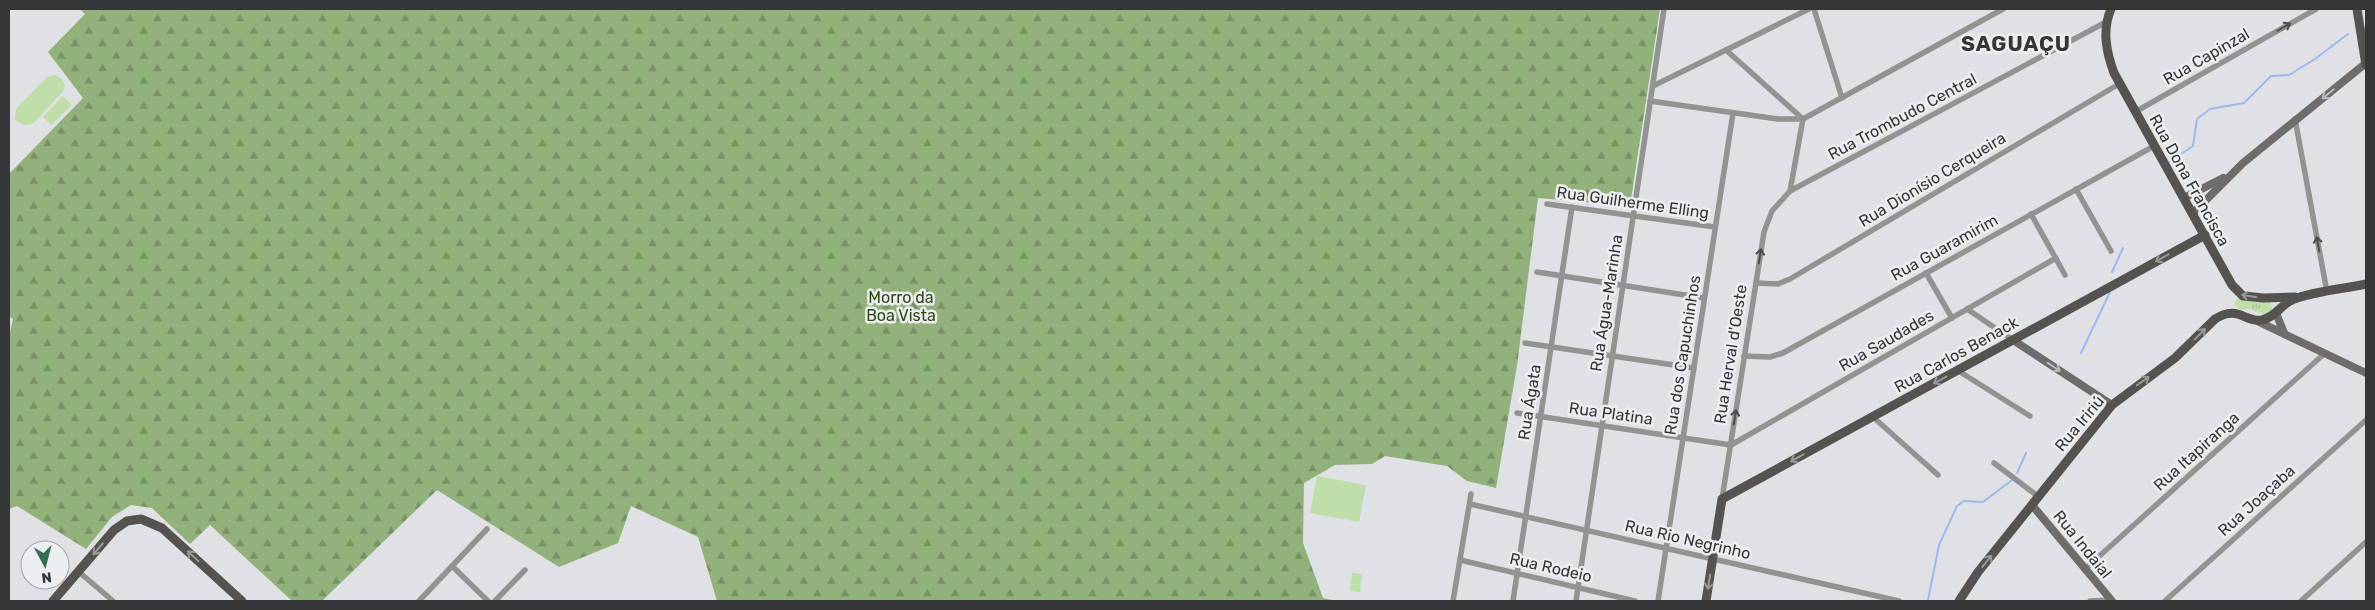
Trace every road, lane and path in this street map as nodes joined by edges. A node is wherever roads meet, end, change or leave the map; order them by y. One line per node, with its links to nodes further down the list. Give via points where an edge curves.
1 (1664, 9): 12 (street, Rua Água-Marinha)
2 (1809, 9): 9 (street)
3 (1814, 9): 13 (street)
4 (2003, 9): 13 (street)
5 (2111, 9): 8 (main road, Rua Dona Francisca)
6 (2316, 9): 15 (street, Rua Capinzal, one-way to 6)
7 (2357, 9): 10 (main road)
8 (2106, 22): 11 (main road, Rua Dona Francisca, via 2106,50); 22 (street, Rua Trombudo Central)
9 (1726, 50): 12 (street); 17 (street)
10 (2366, 64): 18 (main road, one-way to 18)
11 (2119, 84): 15 (main road, Rua Dona Francisca); 37 (street, Rua Dionísio Cerqueira, via 1790,279 1778,284)
12 (1653, 86): 14 (street, Rua Água-Marinha)
13 (1842, 98): 17 (street)
14 (1650, 101): 16 (street); 28 (street, Rua Água-Marinha)
15 (2135, 112): 19 (main road, Rua Dona Francisca)
16 (1732, 113): 17 (street, via 1778,120); 29 (street, Rua dos Capuchinhos)
17 (1802, 119): 22 (street)
18 (2295, 119): 20 (main road); 40 (street, one-way to 18)
19 (2154, 146): 21 (street, Rua Guaramirim); 23 (main road, Rua Dona Francisca)
20 (2229, 175): 23 (main road); 26 (main road)
21 (2076, 189): 27 (street, Rua Guaramirim); 31 (street)
22 (1790, 191): 37 (street, Rua Herval d'Oeste, one-way to 22, via 1767,220)
23 (2184, 198): 26 (main road, Rua Dona Francisca)
24 (1547, 204): 25 (street, Rua Guilherme Elling)
25 (1572, 207): 28 (street, Rua Guilherme Elling); 36 (street, Rua Ágata)
26 (2193, 213): 30 (main road, Rua Dona Francisca)
27 (2031, 214): 32 (street); 34 (street, Rua Guaramirim)
28 (1633, 216): 29 (street, Rua Guilherme Elling); 39 (street, Rua Água-Marinha)
29 (1715, 227): 42 (street, Rua dos Capuchinhos)
30 (2205, 235): 43 (main road, Rua Dona Francisca, one-way to 30, via 2244,296 2237,292); 49 (main road, Rua Carlos Benack, one-way to 49)
31 (2111, 251)
32 (2056, 258): 35 (street); 44 (street, Rua Saudades)
33 (1537, 272): 36 (street)
34 (1926, 272): 46 (street); 54 (street, Rua Guaramirim, via 1777,356)
35 (2065, 275)
36 (1561, 276): 39 (street); 51 (street, Rua Ágata)
37 (1756, 283): 54 (street, Rua Herval d'Oeste)
38 (2366, 284): 40 (main road)
39 (1623, 286): 42 (street); 53 (street, Rua Água-Marinha)
40 (2327, 292): 41 (main road)
41 (2303, 297): 43 (main road); 45 (main road, via 2285,304)
42 (1704, 298): 55 (street, Rua dos Capuchinhos)
43 (2271, 298): 45 (main road, via 2276,303)
44 (1967, 309): 46 (street, Rua Saudades); 49 (street)
45 (2276, 313): 47 (main road); 48 (main road)
46 (1952, 318): 66 (street, Rua Saudades)
47 (2257, 321): 48 (main road); 58 (main road, Rua Iririú, one-way to 47, via 2175,358 2219,316 2234,313)
48 (2286, 335): 52 (main road)
49 (2013, 340): 56 (main road, Rua Carlos Benack); 58 (main road, one-way to 58)
50 (1525, 343): 51 (street)
51 (1551, 346): 53 (street); 61 (street, Rua Ágata)
52 (2325, 353): 57 (main road); 82 (street, Rua Itapiranga)
53 (1612, 356): 55 (street); 64 (street, Rua Água-Marinha)
54 (1744, 356): 66 (street, Rua Herval d'Oeste, one-way to 54)
55 (1694, 368): 65 (street, Rua dos Capuchinhos)
56 (1957, 370): 60 (street); 62 (main road, Rua Carlos Benack, one-way to 62)
57 (2366, 373)
58 (2112, 406): 70 (main road, Rua Iririú)
59 (1517, 413): 61 (street, Rua Platina)
60 (2030, 416)
61 (1540, 417): 64 (street, Rua Platina); 74 (street, Rua Ágata)
62 (1873, 417): 68 (street); 71 (main road, Rua Carlos Benack, one-way to 71)
63 (2366, 420): 103 (street, Rua Joaçaba)
64 (1602, 426): 65 (street, Rua Platina); 76 (street, Rua Água-Marinha)
65 (1683, 438): 66 (street, Rua Platina); 78 (street, Rua dos Capuchinhos)
66 (1730, 445): 71 (street, Rua Herval d'Oeste)
67 (1994, 463): 70 (street)
68 (1938, 475)
69 (1472, 494): 72 (street)
70 (2039, 496): 73 (main road, Rua Iririú)
71 (1722, 499): 79 (main road, Rua Herval d'Oeste)
72 (1470, 504): 74 (street, Rua Rio Negrinho); 80 (street)
73 (2032, 505): 82 (main road, Rua Indaial); 101 (main road, Rua Iririú, one-way to 73, via 1970,582)
74 (1525, 517): 76 (street, Rua Rio Negrinho); 85 (street, Rua Ágata)
75 (487, 530): 81 (street)
76 (1586, 531): 78 (street, Rua Rio Negrinho); 86 (street, Rua Água-Marinha)
77 (2366, 542): 104 (street)
78 (1666, 549): 79 (street, Rua Rio Negrinho); 98 (street, Rua dos Capuchinhos)
79 (1713, 559): 99 (main road, Rua Herval d'Oeste, one-way to 99); 100 (street, Rua Rio Negrinho)
80 (1460, 560): 85 (street, Rua Rodeio); 94 (street)
81 (452, 566): 91 (street); 92 (street)
82 (2085, 569): 87 (main road, Rua Indaial)
83 (525, 570): 93 (street)
84 (79, 572): 88 (main road); 89 (street); 90 (main road, one-way to 84, via 162,528 149,521 134,519 119,525)
85 (1517, 573): 86 (street, Rua Rodeio); 95 (street, Rua Ágata)
86 (1578, 588): 96 (street, Rua Água-Marinha); 97 (street, Rua Rodeio)
87 (2111, 600): 102 (street)
88 (53, 601)
89 (112, 601)
90 (242, 601)
91 (419, 601)
92 (488, 601)
93 (495, 601)
94 (1453, 601)
95 (1513, 601)
96 (1576, 601)
97 (1635, 601)
98 (1658, 601)
99 (1706, 601)
100 (1899, 601)
101 (1959, 601)
102 (2090, 601)
103 (2165, 601)
104 (2301, 601)

